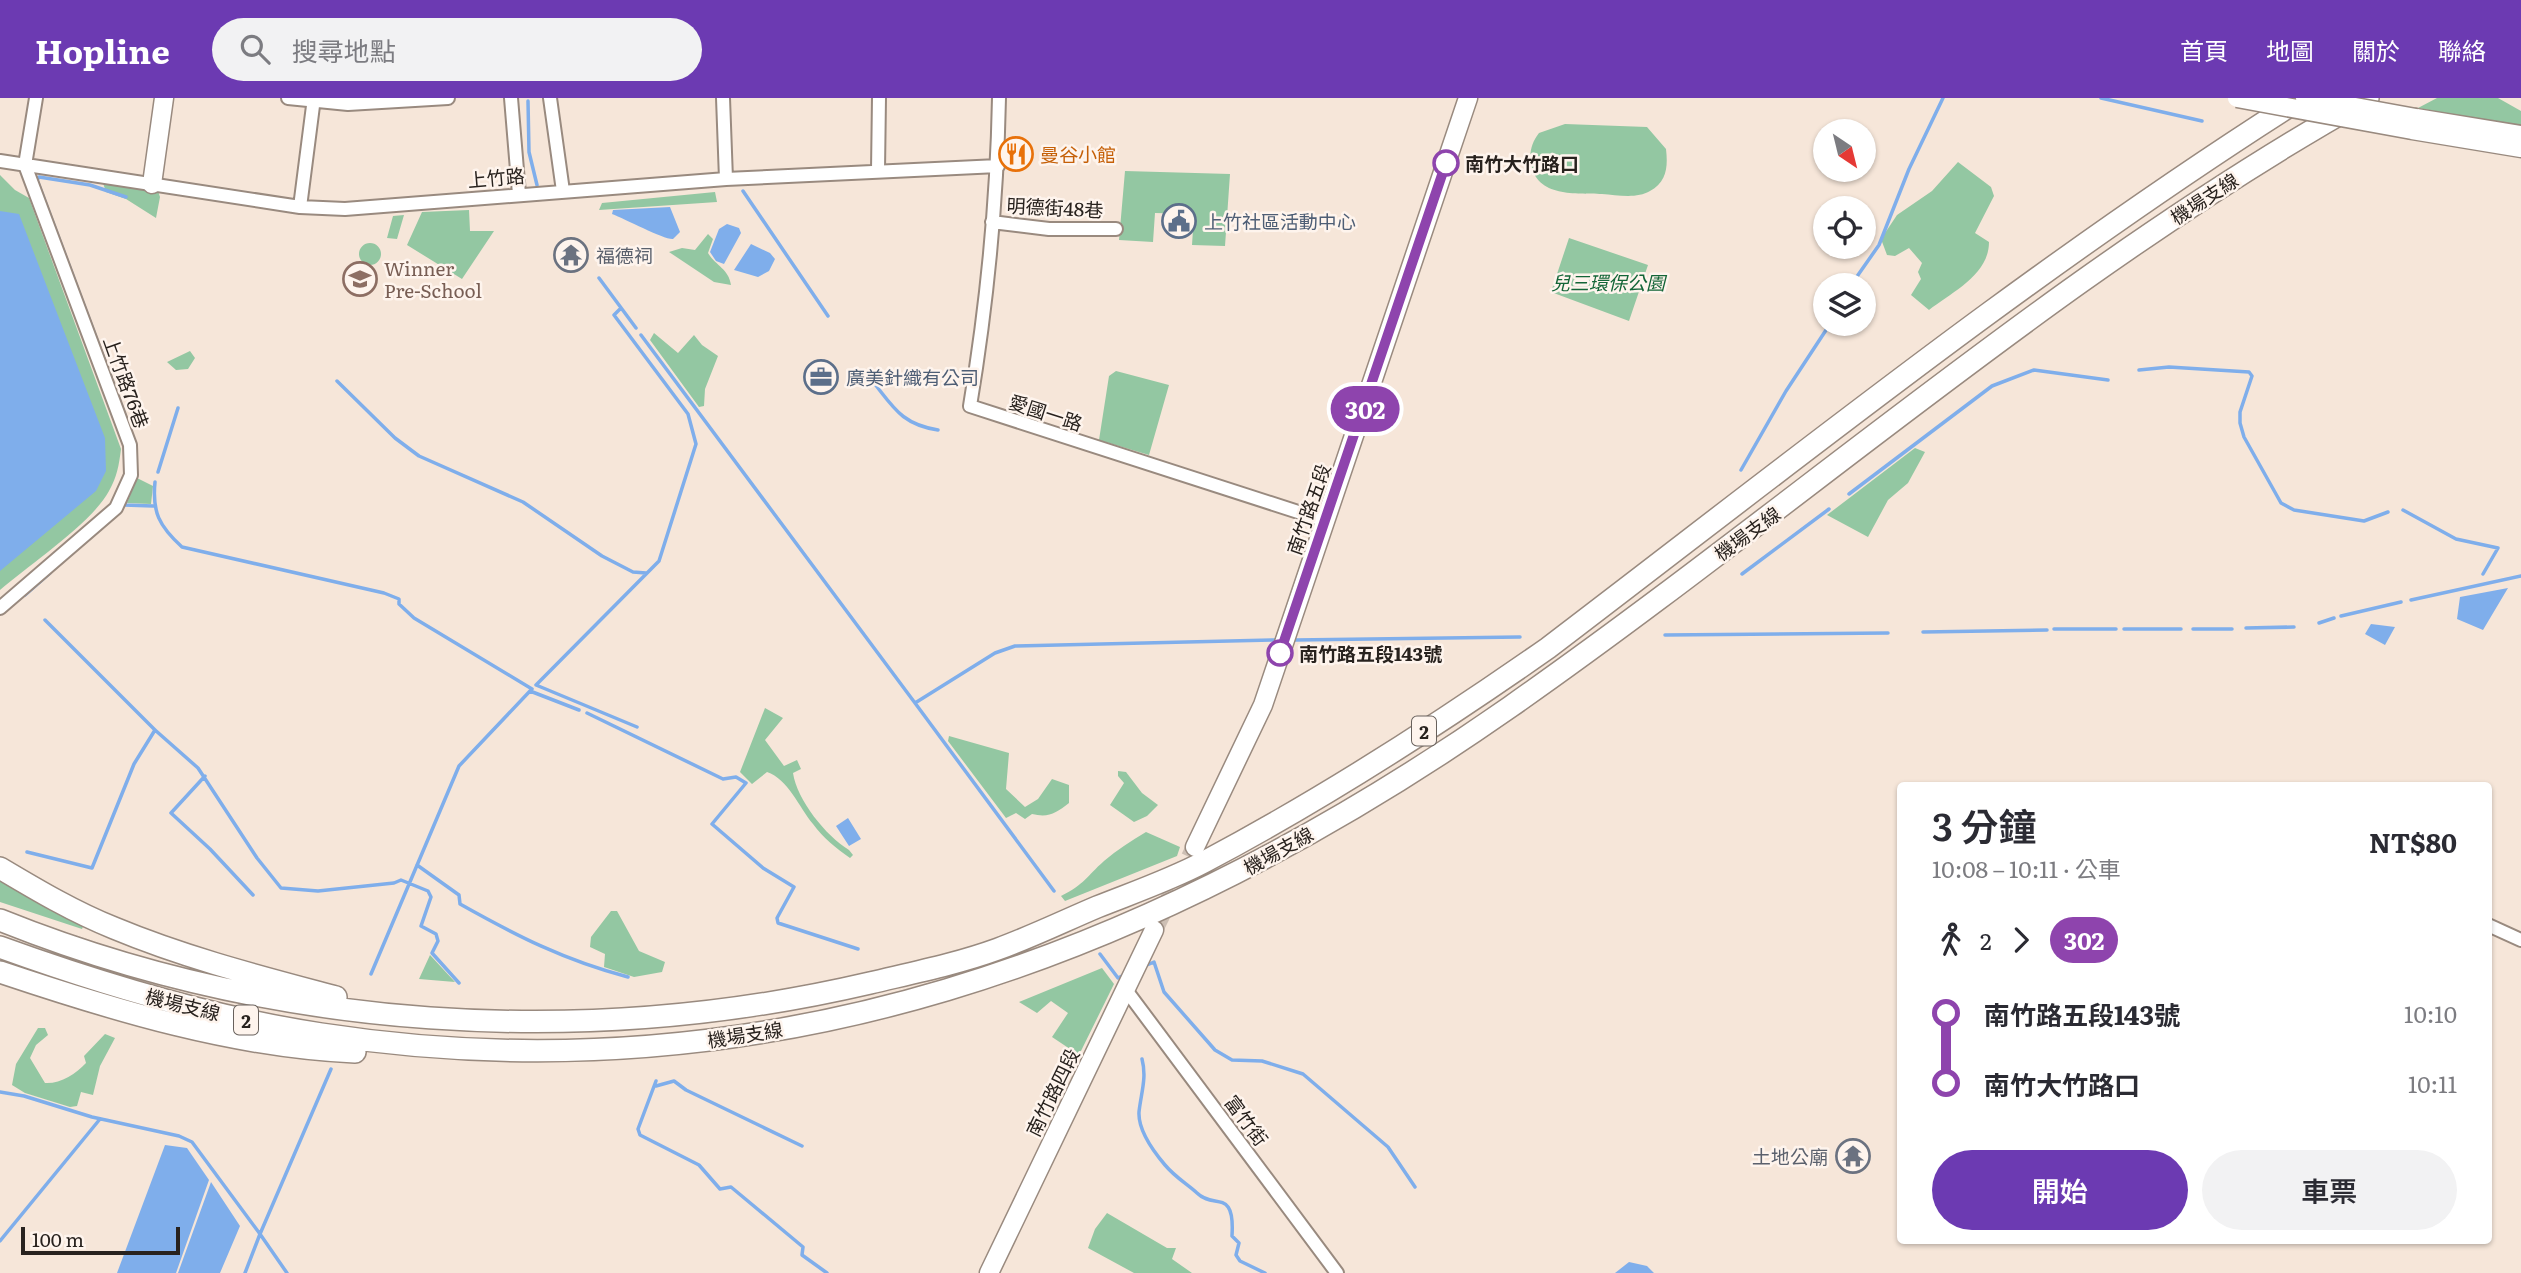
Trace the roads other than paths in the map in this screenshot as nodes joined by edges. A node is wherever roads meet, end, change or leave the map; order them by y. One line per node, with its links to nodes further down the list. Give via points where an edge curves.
1 (37, 98): 19 (street)
2 (164, 98): 23 (street)
3 (288, 98): 14 (street)
4 (448, 98): 14 (street, via 348,104)
5 (511, 98): 25 (street)
6 (550, 98): 24 (street)
7 (723, 98): 22 (street)
8 (879, 98): 21 (street)
9 (999, 98): 20 (street, 愛國一路)
10 (1468, 98): 29 (street, 南竹路五段)
11 (2237, 98): 15 (street, bridge)
12 (2304, 98): 15 (street, bridge); 40 (highway, 機場支線 / 2, via 1989,312 1548,648 1347,779 1201,864 996,950 819,994 708,1012 580,1021)
13 (2368, 98): 41 (highway, 機場支線 / 2, via 2308,131 2143,238 1508,708 1367,799 1230,876 1088,943 965,987 838,1019 656,1046)
14 (314, 100): 26 (street)
15 (2414, 124): 16 (street); 17 (street)
16 (2521, 135)
17 (2521, 148)
18 (0, 161): 19 (street, 上竹路)
19 (25, 165): 23 (street, 上竹路); 30 (street, 上竹路76巷, via 130,445 131,475 116,508)
20 (998, 166): 21 (street, 上竹路); 27 (street, 愛國一路)
21 (878, 170): 22 (street, 上竹路)
22 (726, 179): 24 (street, 上竹路)
23 (152, 184): 26 (street, 上竹路)
24 (563, 191): 25 (street, 上竹路)
25 (519, 194): 26 (street, 上竹路, via 345,209)
26 (300, 206)
27 (992, 222): 28 (street, 明德街48巷, via 1049,229); 29 (street, 愛國一路, via 970,407)
28 (1116, 229)
29 (1326, 521): 31 (street, 南竹路五段, via 1263,705)
30 (0, 608)
31 (1195, 848)
32 (0, 868): 40 (highway, via 59,903 152,942 230,969)
33 (0, 920): 40 (highway, 機場支線 / 2, via 146,971 241,994)
34 (2492, 927): 36 (street)
35 (1154, 930): 39 (street, 南竹路四段)
36 (2521, 940)
37 (0, 947): 41 (highway, 機場支線 / 2, via 163,1001 234,1017 321,1034)
38 (0, 972): 41 (highway, via 190,1026 306,1047 398,1054)
39 (1126, 990): 42 (street, 南竹路四段); 43 (street, 富竹街)
40 (402, 1014)
41 (501, 1050)
42 (989, 1273)
43 (1337, 1273)

